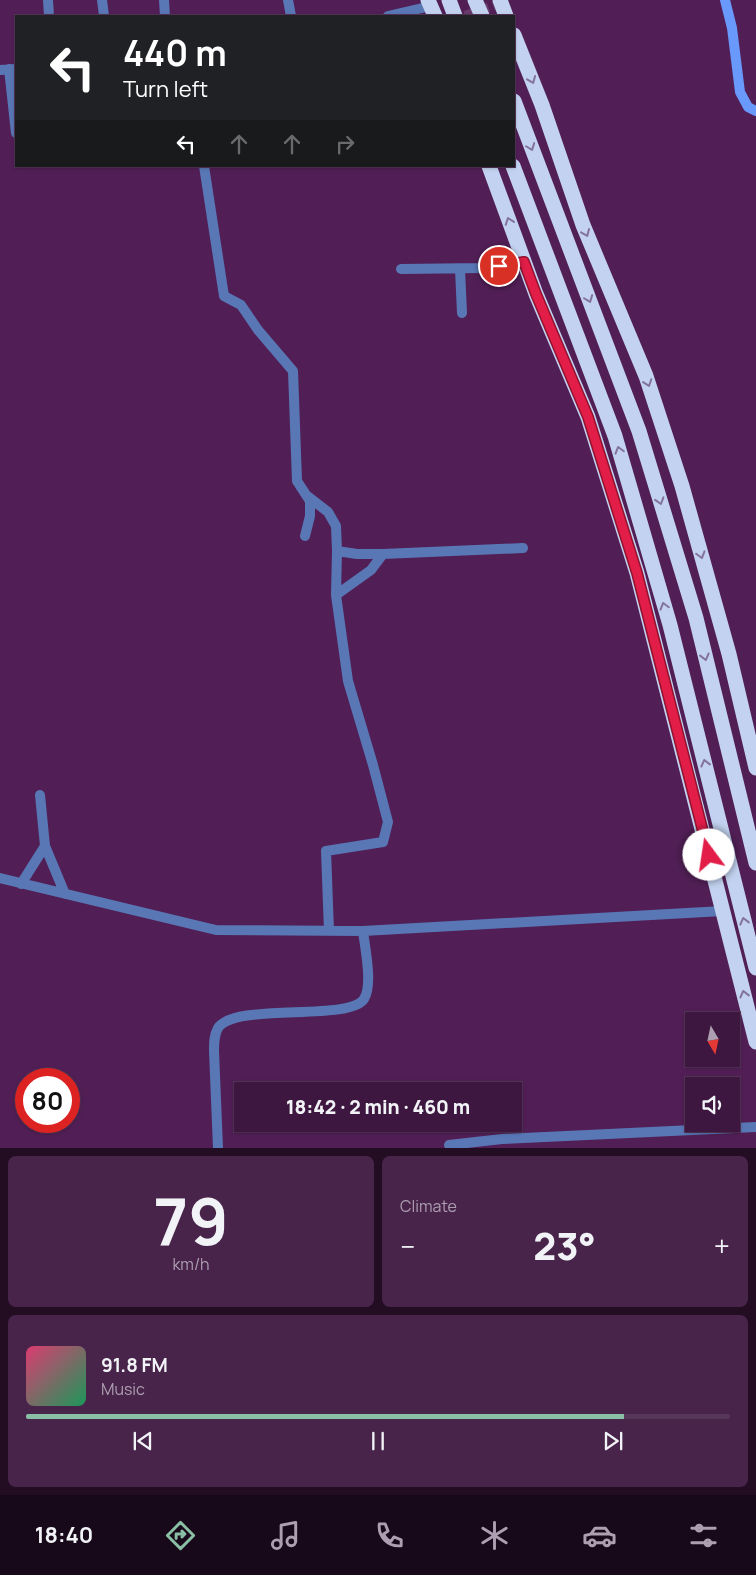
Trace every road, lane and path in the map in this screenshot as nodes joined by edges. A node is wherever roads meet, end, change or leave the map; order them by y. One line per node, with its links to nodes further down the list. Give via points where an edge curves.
1 (48, 0): 10 (street)
2 (102, 0): 11 (street)
3 (164, 0): 12 (street)
4 (288, 0): 13 (street)
5 (449, 0): 15 (highway)
6 (475, 0): 16 (highway)
7 (725, 0): 21 (street, via 740,92 748,107)
8 (499, 2): 17 (highway)
9 (431, 8): 14 (street)
10 (50, 15)
11 (104, 15)
12 (165, 15)
13 (291, 15)
14 (393, 15)
15 (456, 15)
16 (482, 15)
17 (506, 15)
18 (515, 37): 36 (highway, one-way to 36, via 583,225 646,376 693,523)
19 (8, 70): 22 (street)
20 (515, 104): 38 (highway, one-way to 38, via 639,431 696,618)
21 (756, 111)
22 (15, 125)
23 (204, 167): 30 (street, via 224,296 241,305 293,371 297,480)
24 (489, 167): 26 (highway, one-way to 24)
25 (513, 167): 47 (highway, one-way to 25, via 670,625 615,436)
26 (524, 262): 27 (street); 44 (highway, via 588,417 637,573)
27 (460, 268): 28 (street); 29 (street)
28 (401, 269)
29 (462, 314)
30 (306, 495): 31 (street, via 310,501 310,516); 33 (street, via 328,512 336,526)
31 (305, 536)
32 (523, 548): 34 (street)
33 (337, 551): 34 (street); 35 (street)
34 (383, 554): 35 (street, via 371,570)
35 (336, 595): 45 (street, via 348,681 388,822 383,842 326,851)
36 (756, 768)
37 (40, 795): 39 (street)
38 (750, 817): 40 (highway)
39 (45, 846): 42 (street); 43 (street)
40 (756, 863)
41 (0, 878): 42 (street)
42 (21, 884): 43 (street)
43 (66, 894): 45 (street, via 216,930)
44 (723, 912): 46 (street); 48 (highway, one-way to 44)
45 (330, 931): 46 (street)
46 (363, 931): 51 (street, via 368,990 360,1003 337,1009 246,1016 224,1022 218,1028 214,1037)
47 (756, 968)
48 (756, 1042)
49 (756, 1126): 50 (street, via 502,1139)
50 (449, 1145)
51 (218, 1148)

